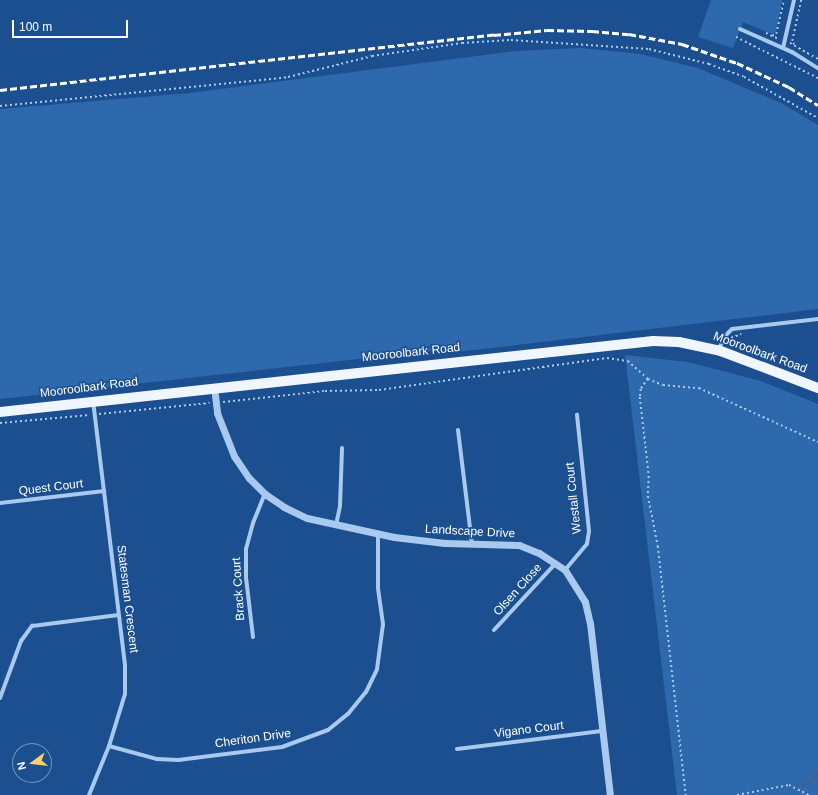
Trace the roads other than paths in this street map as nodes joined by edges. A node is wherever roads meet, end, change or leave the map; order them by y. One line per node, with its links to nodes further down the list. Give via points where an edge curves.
1 (794, 0): 3 (street)
2 (740, 29): 3 (street)
3 (783, 48): 4 (street)
4 (818, 68)
5 (818, 319): 6 (street, via 732,329 724,337)
6 (718, 350): 7 (main road, Mooroolbark Road, via 679,342 628,343); 8 (main road, Mooroolbark Road)
7 (214, 387): 9 (main road, Mooroolbark Road); 15 (street, Landscape Drive, via 223,432 234,456 249,478)
8 (818, 388)
9 (93, 401): 10 (main road, Mooroolbark Road); 14 (street, Statesman Crescent)
10 (0, 412)
11 (577, 415): 21 (street, Westall Court, via 589,531 587,544)
12 (458, 430): 19 (street)
13 (342, 448): 17 (street, via 340,506)
14 (104, 492): 16 (street, Quest Court); 22 (street, Statesman Crescent)
15 (266, 494): 17 (street, Landscape Drive, via 307,518); 24 (street, Brack Court, via 253,523 246,550 246,577)
16 (0, 503)
17 (336, 525): 18 (street, Landscape Drive)
18 (378, 534): 19 (street, Landscape Drive, via 423,541); 27 (street, Cheriton Drive, via 378,581 383,624 377,669 366,692 348,714 328,730 282,747 178,760 157,759)
19 (472, 544): 20 (street, Landscape Drive, via 519,545)
20 (556, 563): 21 (street, Landscape Drive); 23 (street, Olsen Close)
21 (565, 570): 26 (street, Landscape Drive, via 585,602 590,623)
22 (118, 615): 25 (street, via 32,626 21,641); 27 (street, Statesman Crescent, via 126,665 125,694)
23 (494, 630)
24 (253, 637)
25 (0, 698)
26 (602, 731): 28 (street, Vigano Court); 30 (street, Landscape Drive)
27 (109, 746): 29 (street, Statesman Crescent)
28 (458, 749)
29 (89, 795)
30 (610, 795)

